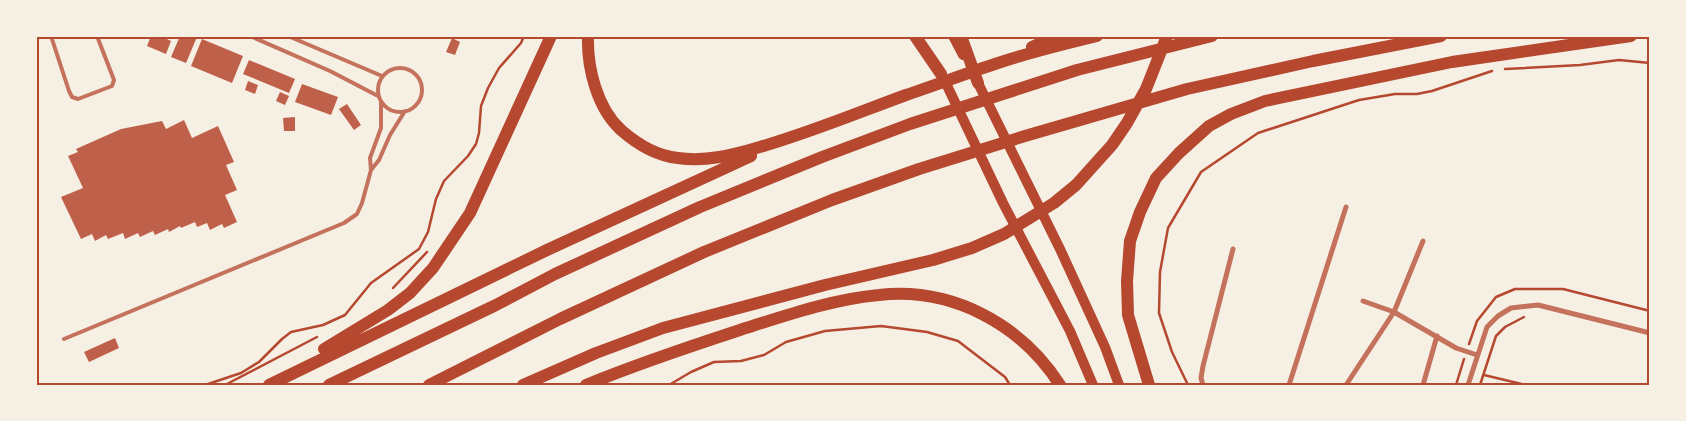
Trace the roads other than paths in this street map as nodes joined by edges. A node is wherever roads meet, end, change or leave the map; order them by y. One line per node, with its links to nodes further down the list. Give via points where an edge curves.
1 (51, 36): 2 (lane, via 69,92 78,99 112,86 114,80)
2 (97, 36)
3 (250, 36): 21 (lane)
4 (288, 36): 19 (lane)
5 (551, 36): 35 (main road, via 470,212 433,268 410,293 388,310)
6 (588, 36): 24 (main road, via 592,76 604,108 616,125 645,147 660,154 694,160 736,154)
7 (915, 36): 18 (main road)
8 (922, 36): 18 (main road)
9 (953, 36): 20 (main road)
10 (961, 36): 20 (main road)
11 (1057, 36): 17 (main road)
12 (1097, 36): 17 (main road)
13 (1167, 36): 39 (main road, via 1146,89 1112,145 1076,185 1012,230 972,248 933,260 664,328)
14 (1212, 36): 37 (main road, via 1077,70 910,124 822,157 700,207)
15 (1441, 36): 38 (main road, via 1187,89 919,169 704,252)
16 (1631, 36): 44 (main road, via 1452,62 1265,101 1209,126 1156,178 1130,240 1128,315)
17 (995, 64): 24 (main road)
18 (941, 74): 42 (main road, via 1003,204 1070,331)
19 (382, 76): 21 (lane); 23 (lane, via 401,68 418,78 422,91 420,98)
20 (978, 83): 43 (main road, via 1060,248)
21 (378, 96): 22 (lane)
22 (381, 102): 23 (lane, via 392,111); 25 (lane, via 381,128 370,158)
23 (406, 111): 25 (lane)
24 (785, 140): 36 (main road, via 547,250)
25 (371, 170): 33 (lane, via 357,214 344,223)
26 (1346, 207): 46 (street)
27 (1423, 241): 30 (street)
28 (1233, 249): 45 (street, via 1203,366)
29 (1363, 301): 30 (street)
30 (1394, 312): 32 (street); 47 (street)
31 (1650, 333): 34 (street, via 1538,305 1511,308 1487,327)
32 (1437, 336): 34 (street, via 1456,348); 48 (street)
33 (64, 339)
34 (1477, 355): 49 (street)
35 (264, 385)
36 (269, 385)
37 (329, 385)
38 (429, 385)
39 (523, 385)
40 (586, 385): 41 (main road, via 756,325 844,300 881,294 944,299 976,310 1016,335 1045,364)
41 (1060, 385)
42 (1093, 385)
43 (1119, 385)
44 (1149, 385)
45 (1203, 385)
46 (1289, 385)
47 (1346, 385)
48 (1423, 385)
49 (1468, 385)

